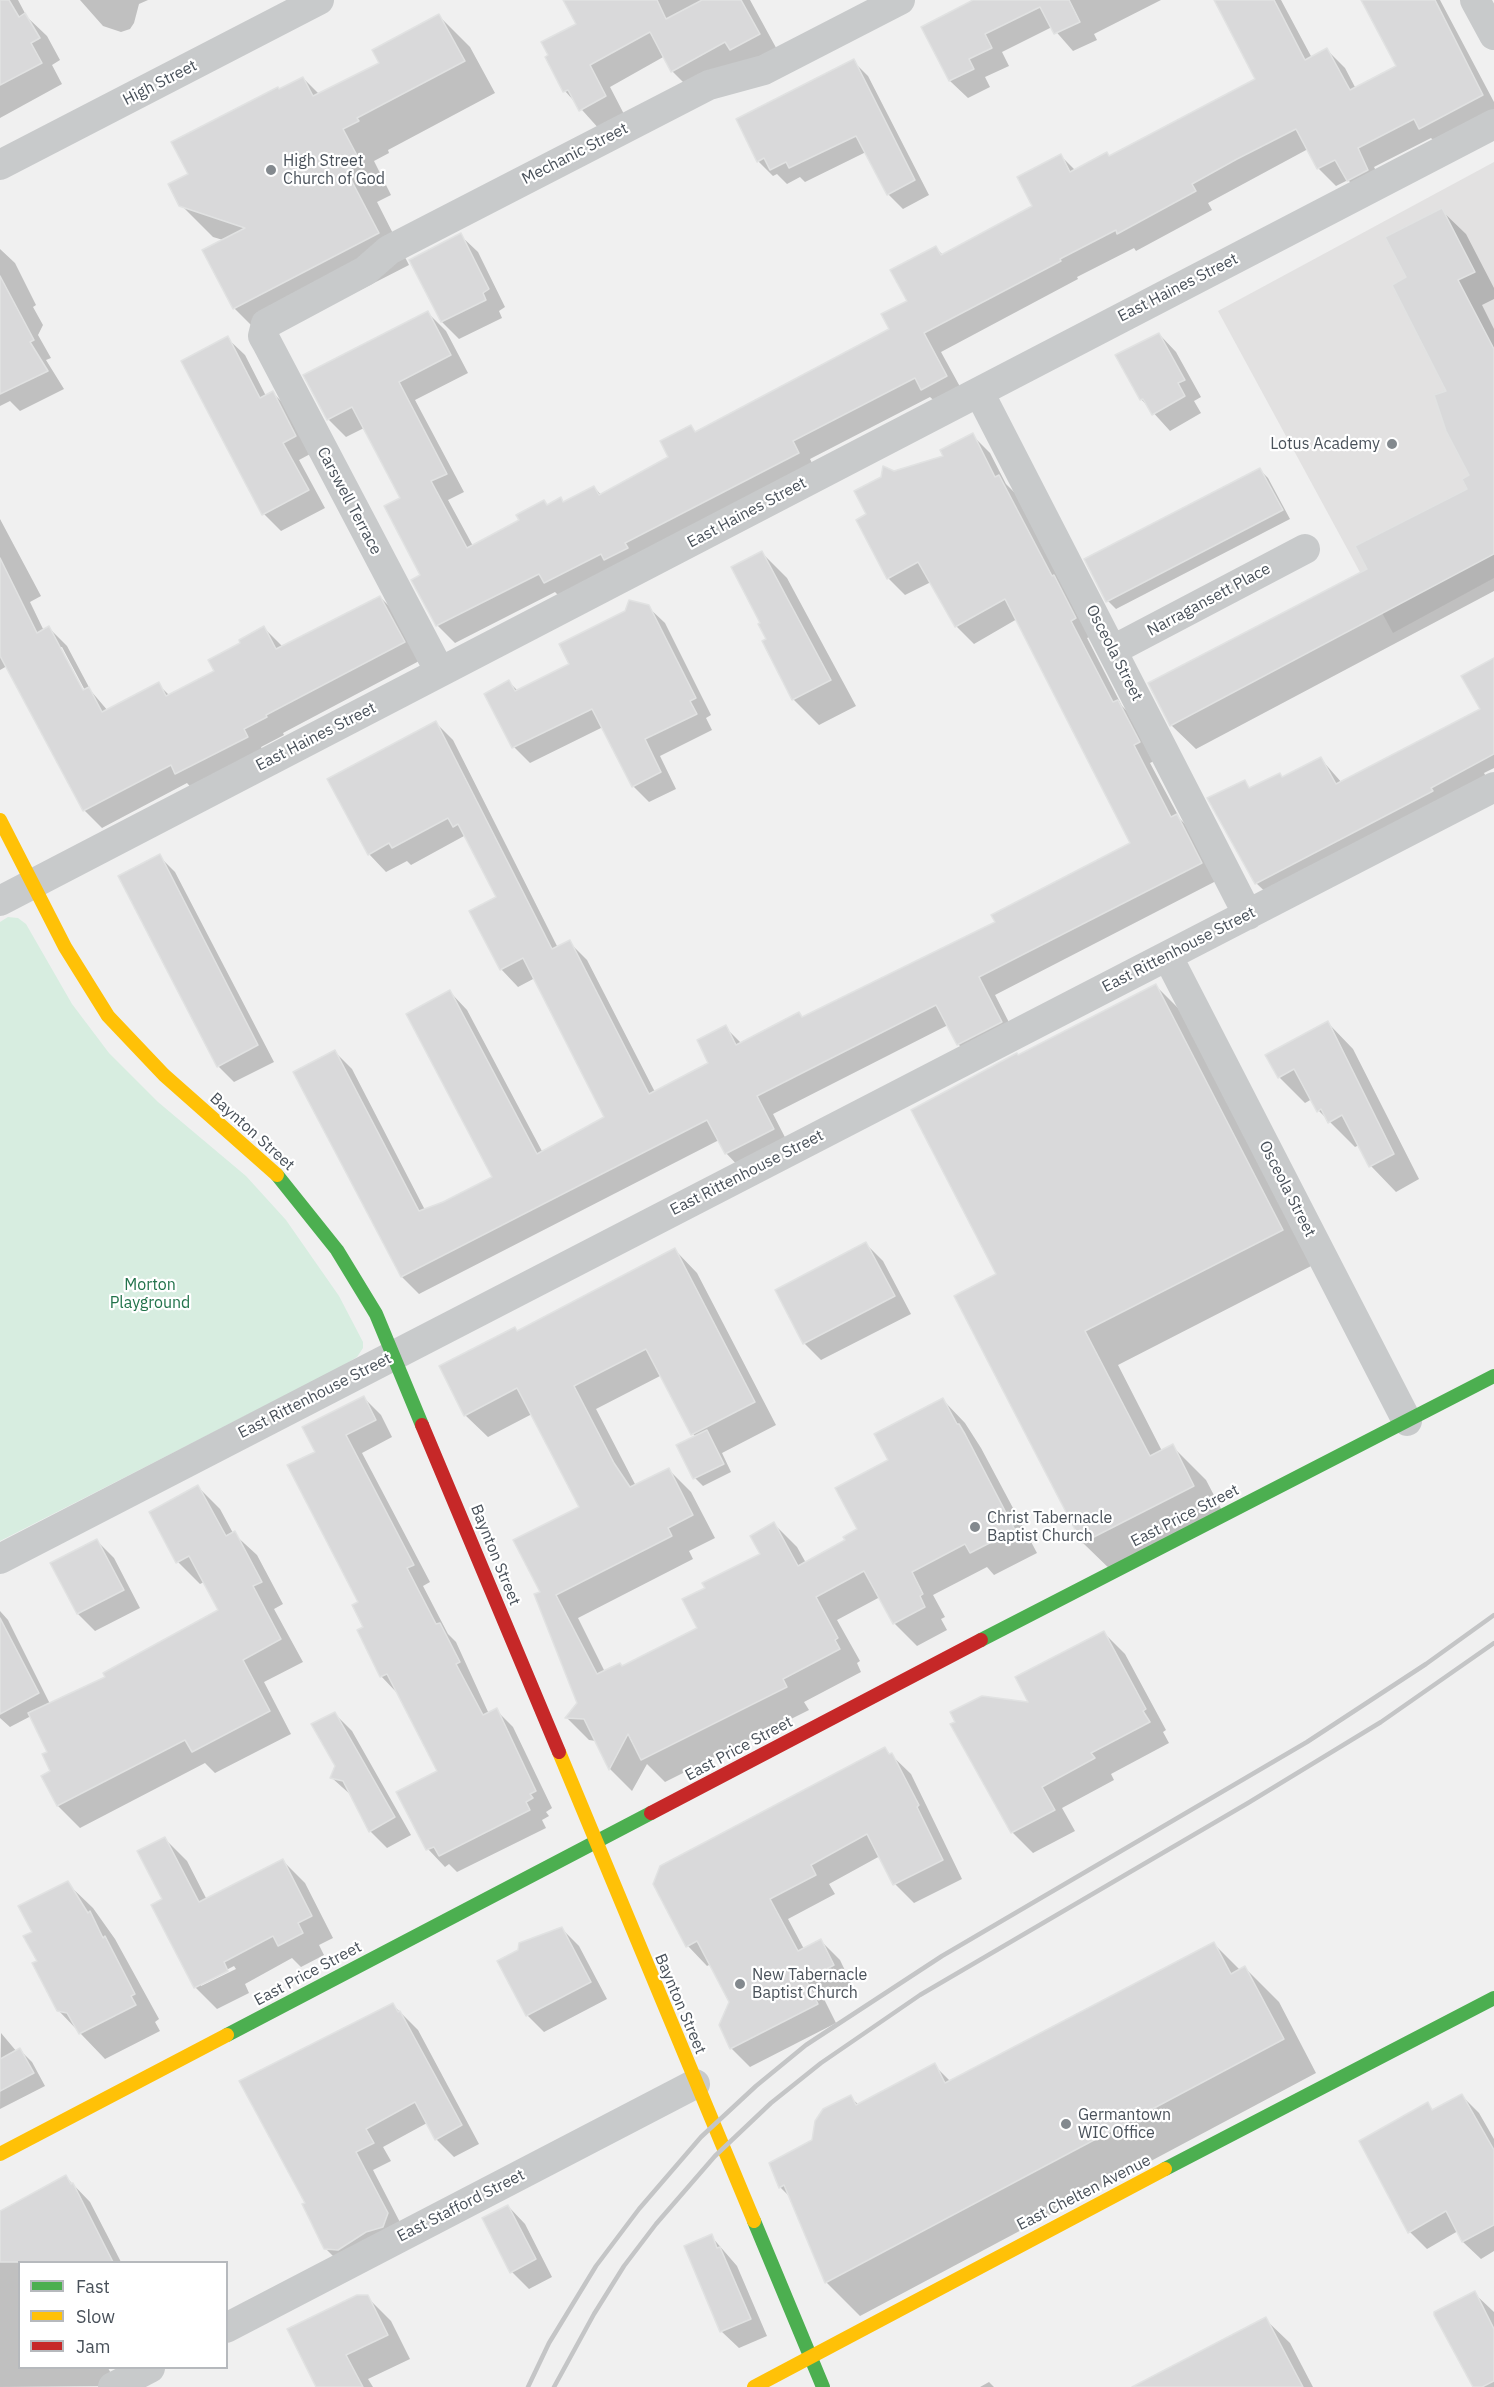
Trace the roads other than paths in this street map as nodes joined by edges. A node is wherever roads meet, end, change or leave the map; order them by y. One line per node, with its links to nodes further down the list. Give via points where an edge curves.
1 (319, 0): 6 (street, High Street)
2 (900, 0): 7 (street, Mechanic Street, via 764,70 709,85 389,250 365,271 269,321)
3 (1475, 0): 4 (street)
4 (1494, 35)
5 (1494, 124): 8 (street, East Haines Street)
6 (0, 165)
7 (263, 329): 11 (street, Carswell Terrace)
8 (978, 392): 10 (street, Osceola Street); 11 (street, East Haines Street)
9 (1305, 549): 10 (street, Narragansett Place)
10 (1113, 650): 16 (street, Osceola Street)
11 (440, 672): 14 (street, East Haines Street)
12 (1494, 787): 16 (street, East Rittenhouse Street)
13 (0, 820): 14 (street, Baynton Street)
14 (34, 884): 15 (street, East Haines Street); 18 (street, Baynton Street, via 108,1016 164,1075 290,1188 358,1281)
15 (0, 901)
16 (1248, 915): 17 (street, East Rittenhouse Street)
17 (1168, 957): 18 (street, East Rittenhouse Street); 20 (street, Osceola Street)
18 (395, 1355): 21 (street, East Rittenhouse Street); 22 (street, Baynton Street)
19 (1494, 1376): 20 (street, East Price Street)
20 (1407, 1421): 22 (street, East Price Street)
21 (0, 1559)
22 (595, 1843): 24 (street, Baynton Street); 25 (street, East Price Street)
23 (1494, 1998): 27 (street, East Chelten Avenue)
24 (696, 2084): 26 (street, East Stafford Street); 27 (street, Baynton Street)
25 (0, 2154)
26 (228, 2327)
27 (811, 2357): 30 (street, East Chelten Avenue); 31 (street, Baynton Street)
28 (146, 2369): 29 (street)
29 (113, 2387)
30 (754, 2387)
31 (823, 2387)

